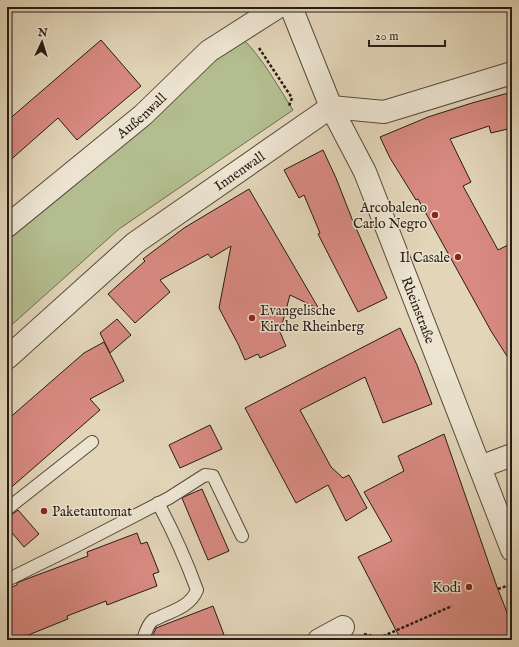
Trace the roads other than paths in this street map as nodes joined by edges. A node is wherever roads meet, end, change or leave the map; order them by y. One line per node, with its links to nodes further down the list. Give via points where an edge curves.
1 (278, 7): 5 (street, Außenwall, via 209,51 143,114)
2 (291, 7): 4 (street, Rheinstraße)
3 (512, 73): 4 (street, via 384,112)
4 (331, 107): 6 (street, Innenwall, via 135,243); 9 (street, Rheinstraße, via 365,172)
5 (7, 226)
6 (7, 358)
7 (92, 442): 11 (lane)
8 (512, 455): 9 (street)
9 (480, 467): 13 (street, Rheinstraße)
10 (158, 503): 12 (lane, via 205,475 213,476); 14 (lane); 16 (lane, via 197,590 190,601 153,620)
11 (7, 509)
12 (242, 536)
13 (512, 550)
14 (7, 580)
15 (343, 627): 17 (street)
16 (142, 640)
17 (318, 640)

